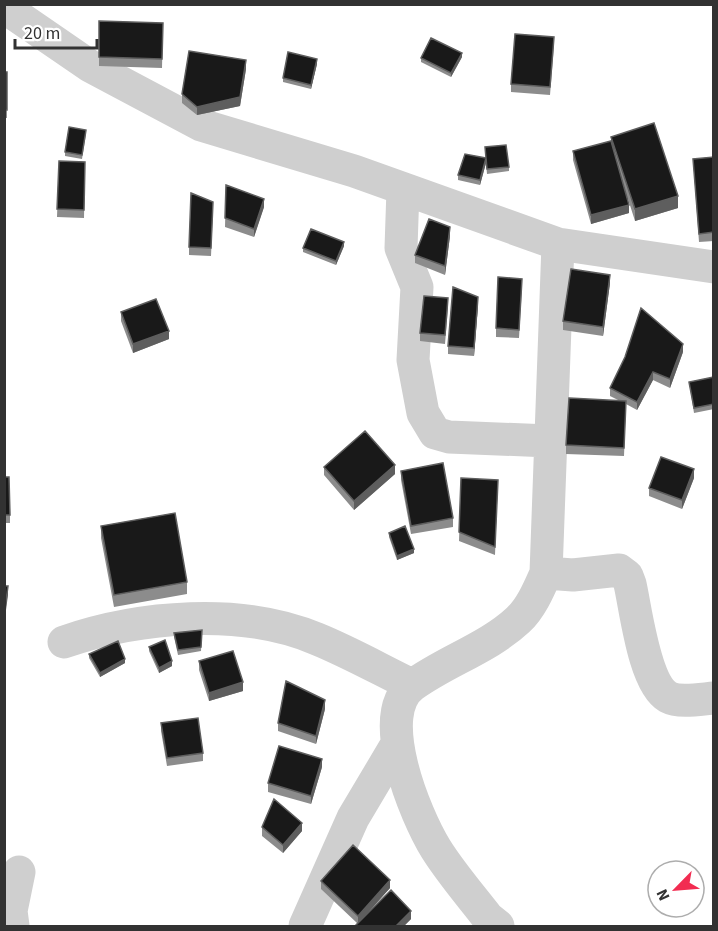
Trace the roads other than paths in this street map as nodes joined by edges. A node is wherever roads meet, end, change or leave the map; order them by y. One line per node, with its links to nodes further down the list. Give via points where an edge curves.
1 (4, 7): 2 (street, via 90,66 201,125)
2 (403, 189): 3 (street); 5 (street, via 401,248 417,287 413,360 423,413 435,433 449,437)
3 (558, 244): 4 (street); 5 (street)
4 (714, 267)
5 (549, 441): 6 (street)
6 (546, 573): 8 (street, via 519,620); 9 (street, via 573,575 619,570 630,584 650,670 658,687 668,697)
7 (64, 642): 8 (street, via 100,630 182,619 260,622 315,638)
8 (412, 685): 10 (street, via 401,697 396,715)
9 (714, 698)
10 (397, 744): 13 (street, via 353,818); 14 (street, via 410,791 435,848)
11 (19, 872): 12 (street, via 10,911)
12 (13, 927)
13 (305, 927)
14 (498, 927)

